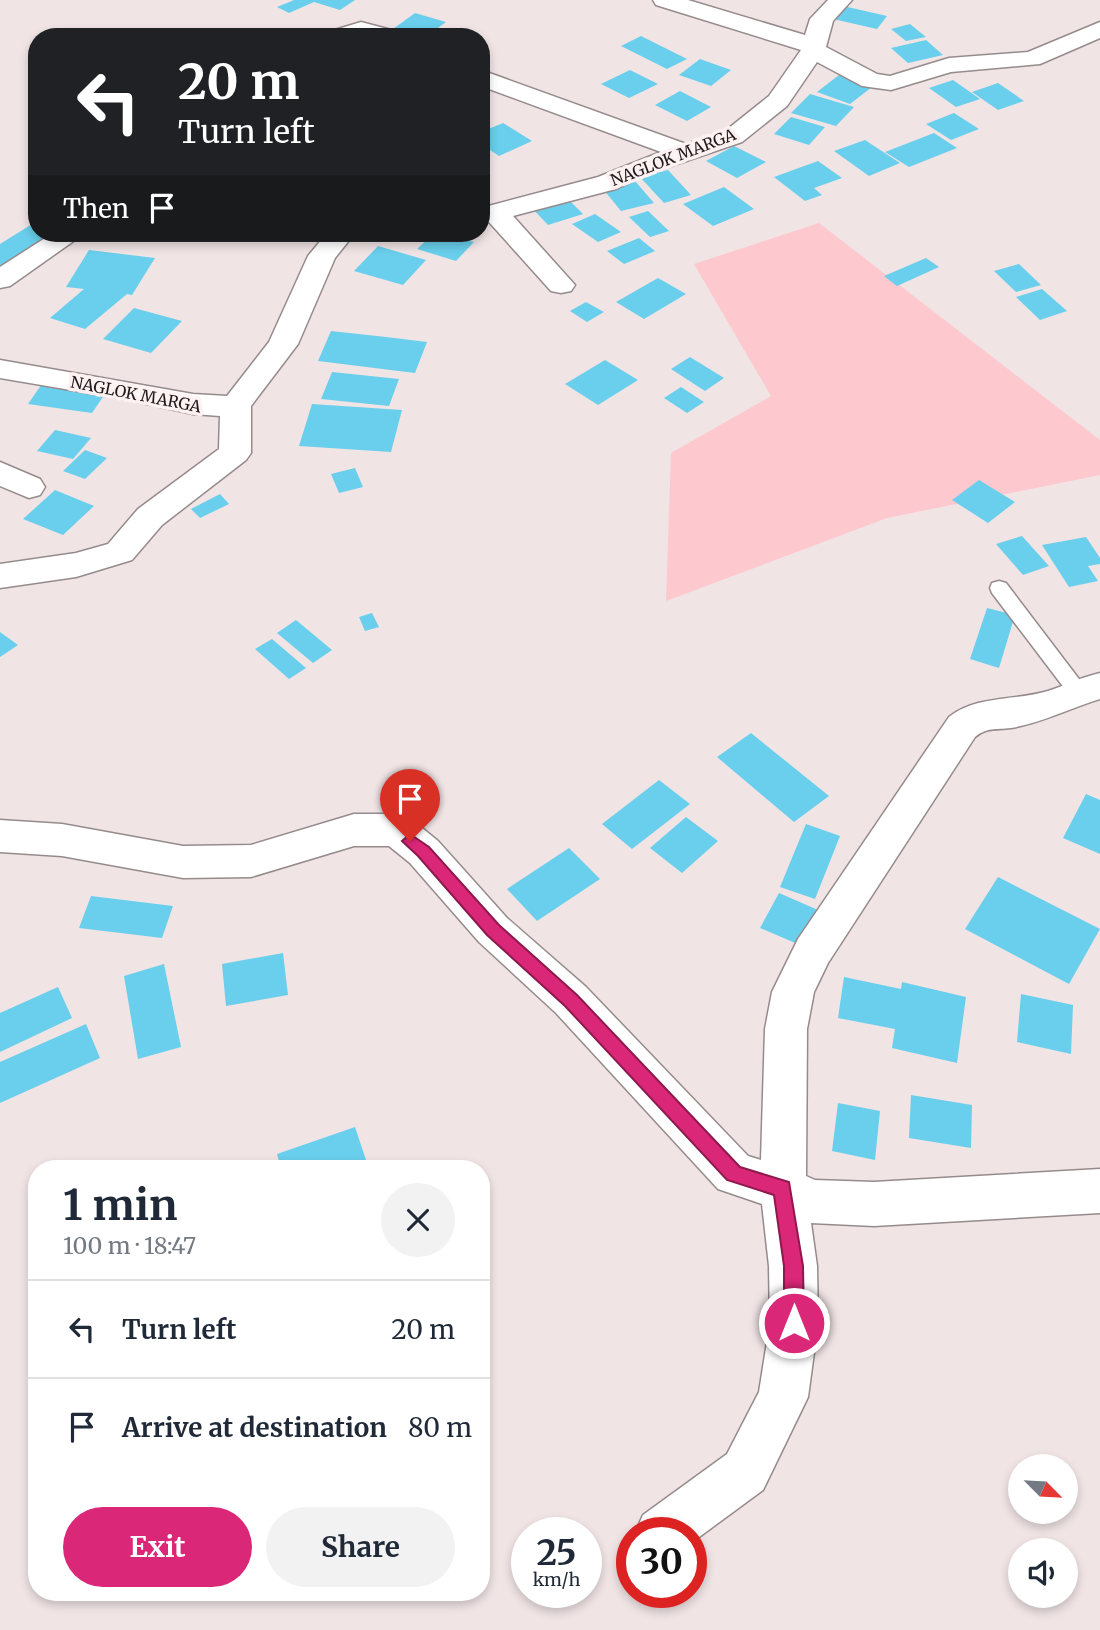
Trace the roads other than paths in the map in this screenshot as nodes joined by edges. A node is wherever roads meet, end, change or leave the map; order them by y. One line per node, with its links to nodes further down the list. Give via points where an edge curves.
1 (664, 0): 4 (street)
2 (841, 0): 4 (street, NAGLOK MARGA, via 822,19)
3 (1100, 29): 4 (street, via 1032,59 949,65 891,83 871,81)
4 (813, 48): 6 (street, NAGLOK MARGA, via 778,101 733,137)
5 (490, 81): 6 (street)
6 (687, 153): 7 (street, NAGLOK MARGA, via 579,202)
7 (490, 214)
8 (490, 215): 12 (street)
9 (57, 242): 11 (street)
10 (334, 242): 14 (street, via 322,256 284,344)
11 (0, 280)
12 (561, 285)
13 (0, 369): 14 (street, NAGLOK MARGA, via 210,408)
14 (236, 405): 17 (street, via 235,453 150,517 120,552 76,565)
15 (0, 473): 16 (street)
16 (29, 487)
17 (0, 576)
18 (999, 588): 19 (lane)
19 (1089, 689): 21 (street, via 1011,714 976,716 962,727 813,951 793,992 786,1029)
20 (0, 835): 21 (street, via 183,862 251,861 355,830 397,830 424,852 493,930 571,1000 734,1174)
21 (783, 1188): 22 (street, via 813,1202 874,1205); 23 (street, via 794,1312 783,1397 745,1472)
22 (1100, 1191)
23 (683, 1517)

